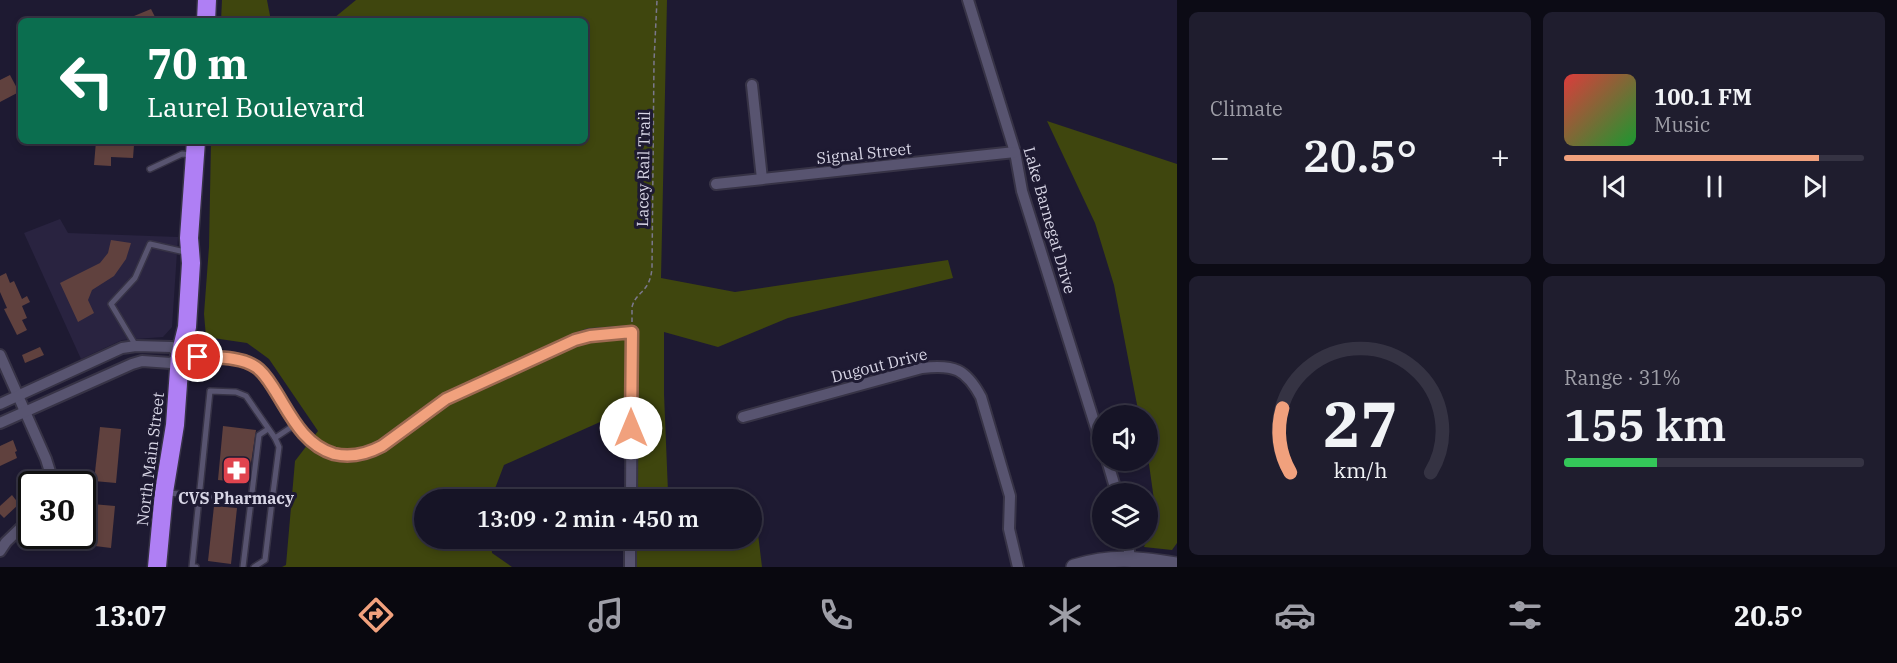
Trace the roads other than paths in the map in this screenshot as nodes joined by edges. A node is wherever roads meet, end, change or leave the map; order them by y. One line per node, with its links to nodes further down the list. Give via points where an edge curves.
1 (207, 0): 3 (highway)
2 (968, 0): 6 (street, Lake Barnegat Drive)
3 (206, 18)
4 (752, 85): 8 (street)
5 (196, 148): 7 (lane); 10 (highway, North Main Street)
6 (1015, 152): 8 (street, Signal Street); 19 (street, Lake Barnegat Drive, via 1022,190)
7 (150, 169)
8 (762, 178): 9 (street, Signal Street)
9 (716, 184)
10 (190, 253): 11 (lane, via 150,244 135,278 111,304); 13 (highway, North Main Street, via 187,327)
11 (136, 346): 13 (street, via 172,347); 14 (street, via 109,353)
12 (0, 355): 16 (street)
13 (180, 356): 15 (street, via 171,363 132,364); 22 (street, via 233,359 255,366); 27 (highway, North Main Street, via 175,425)
14 (74, 371): 15 (street); 16 (street)
15 (80, 386): 18 (street)
16 (18, 396): 17 (street); 18 (street)
17 (0, 404)
18 (25, 411): 21 (street); 25 (street)
19 (1092, 415)
20 (743, 417): 42 (street, Dugout Drive, via 922,368 944,365 963,372 981,397 1010,496 1009,529)
21 (0, 423)
22 (296, 424): 24 (lane); 26 (street, via 326,451 363,454 382,446 461,391 575,340 632,332)
23 (268, 429): 24 (lane); 28 (lane, via 246,396 210,391); 29 (lane, via 259,435)
24 (275, 438): 30 (lane, via 279,447)
25 (50, 471)
26 (631, 489)
27 (164, 492): 28 (lane); 37 (highway, North Main Street)
28 (200, 495): 29 (lane); 38 (lane)
29 (250, 499): 30 (lane); 39 (lane)
30 (272, 501): 40 (lane, via 265,560)
31 (18, 530): 34 (street)
32 (630, 549): 41 (street)
33 (1129, 549): 35 (street)
34 (0, 550)
35 (1130, 558): 36 (street); 43 (street)
36 (1177, 565)
37 (157, 567)
38 (193, 567)
39 (243, 567)
40 (254, 567)
41 (630, 567)
42 (1018, 567)
43 (1074, 567)

